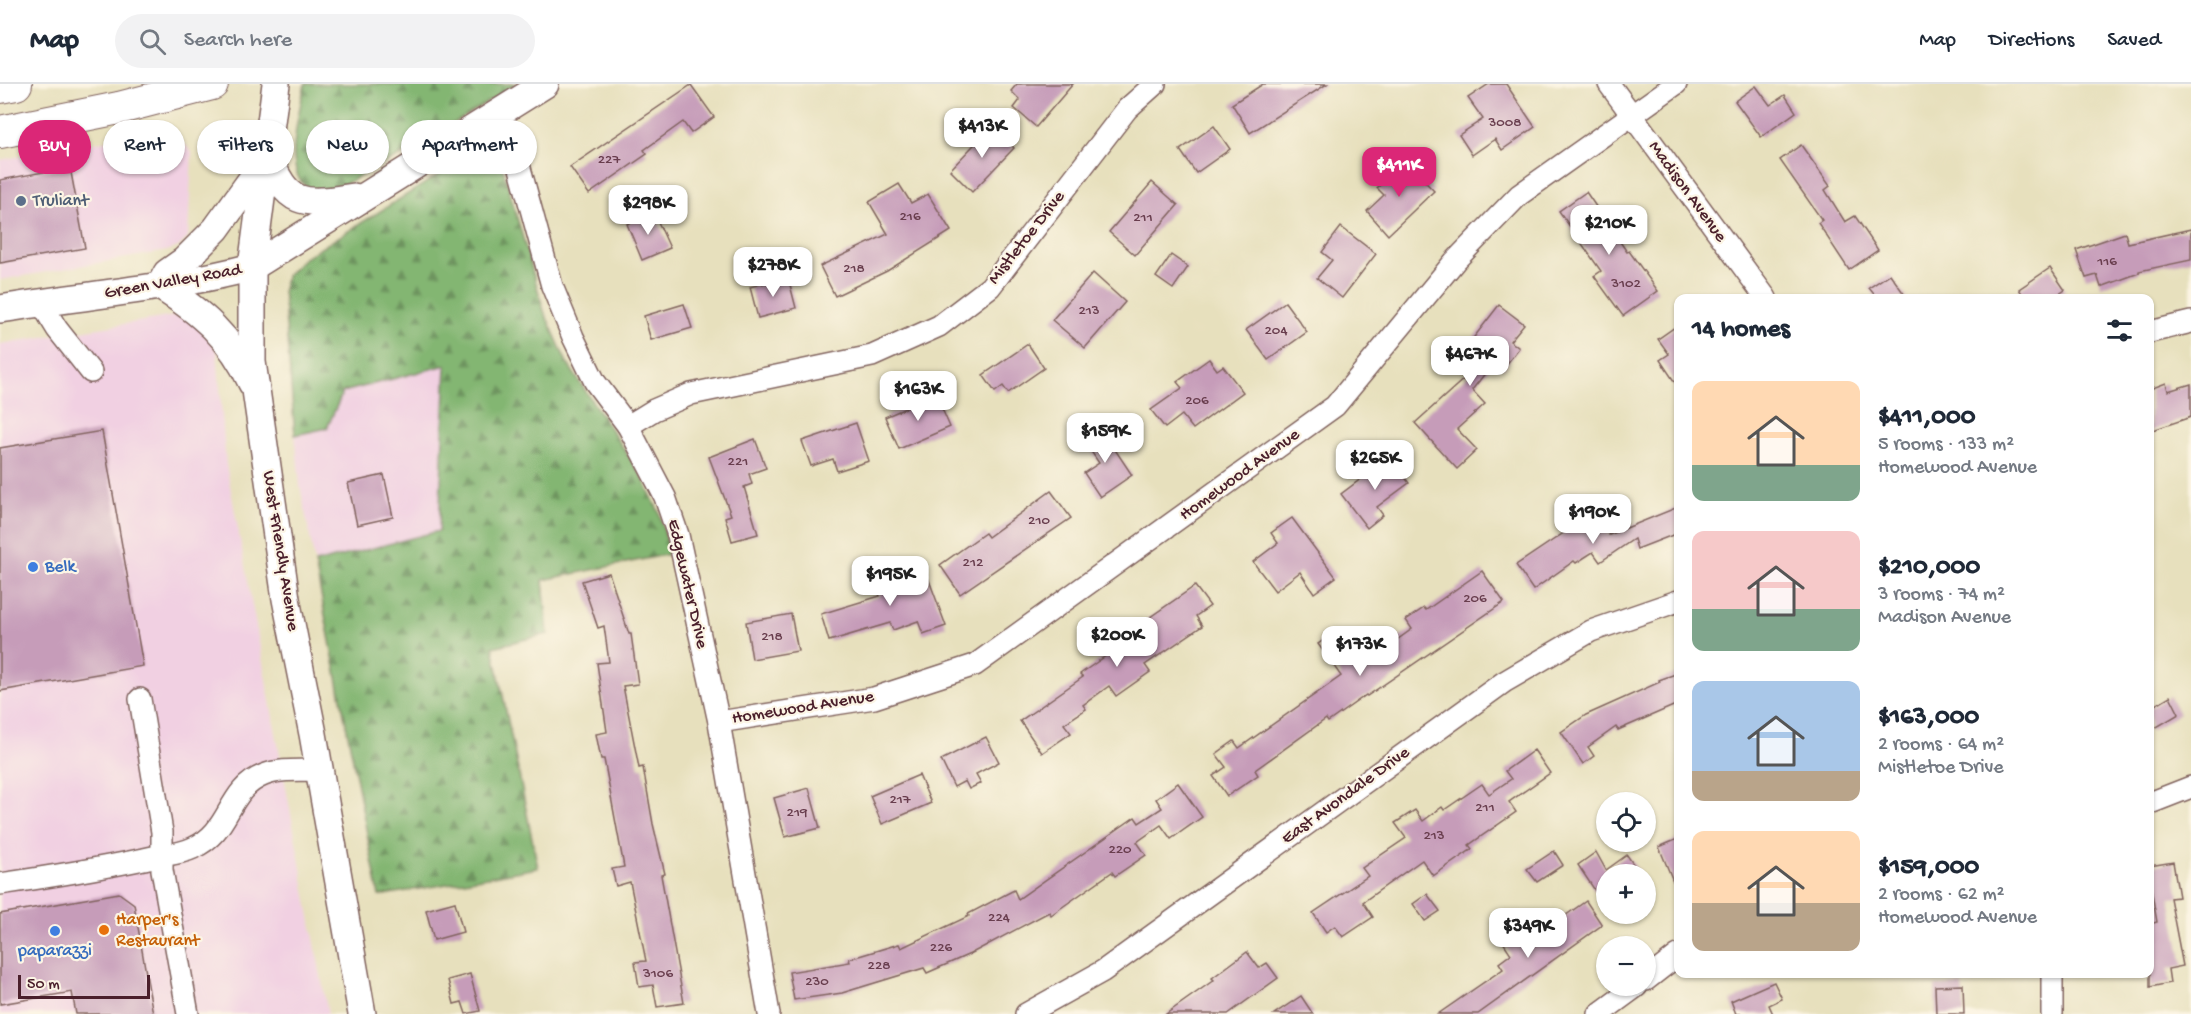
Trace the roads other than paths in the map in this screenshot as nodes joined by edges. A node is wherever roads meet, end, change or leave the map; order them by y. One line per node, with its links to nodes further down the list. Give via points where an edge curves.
1 (16, 84): 8 (highway)
2 (212, 84): 12 (highway)
3 (276, 84): 11 (main road, West Friendly Avenue)
4 (545, 84): 9 (main road, Green Valley Road)
5 (1155, 84): 26 (street, Mistletoe Drive, via 1128,109 990,287 939,326 872,356 691,393)
6 (1609, 84): 10 (street, Madison Avenue)
7 (1676, 84): 10 (street, Homewood Avenue)
8 (0, 87)
9 (499, 114): 16 (main road, Green Valley Road); 26 (street, Edgewater Drive, via 514,150 552,286 573,337 595,382)
10 (1631, 116): 19 (street, Madison Avenue); 29 (street, Homewood Avenue, via 1519,195 1455,261 1335,406 975,665 874,699)
11 (271, 120)
12 (0, 132)
13 (254, 174): 18 (main road, via 214,232 167,273)
14 (264, 174): 17 (main road, West Friendly Avenue)
15 (275, 174): 16 (main road, via 281,186 299,199 312,202)
16 (367, 195): 17 (main road, Green Valley Road)
17 (252, 267): 18 (main road, Green Valley Road); 25 (main road, West Friendly Avenue, via 252,362)
18 (160, 286): 20 (main road, Green Valley Road); 25 (main road, via 222,333)
19 (1763, 294)
20 (41, 303): 21 (main road, Green Valley Road); 24 (street)
21 (0, 309)
22 (2191, 322): 23 (street)
23 (2154, 331)
24 (91, 372)
25 (256, 391): 30 (main road, West Friendly Avenue, via 286,599)
26 (628, 426): 29 (street, Edgewater Drive, via 665,497 678,535)
27 (1674, 602): 42 (street, East Avondale Drive, via 1591,631 1504,682 1103,970)
28 (140, 699): 33 (street)
29 (718, 722): 41 (street, Edgewater Drive)
30 (319, 770): 33 (street, via 266,774 250,782 208,841 190,850); 40 (main road, West Friendly Avenue)
31 (2191, 787): 32 (street)
32 (2154, 801)
33 (163, 855): 34 (street); 39 (street, via 162,870)
34 (0, 884)
35 (1674, 958): 36 (street)
36 (1656, 972)
37 (2052, 978): 44 (street)
38 (1623, 996): 43 (street)
39 (188, 1014)
40 (362, 1014)
41 (770, 1014)
42 (1026, 1014)
43 (1599, 1014)
44 (2052, 1014)

